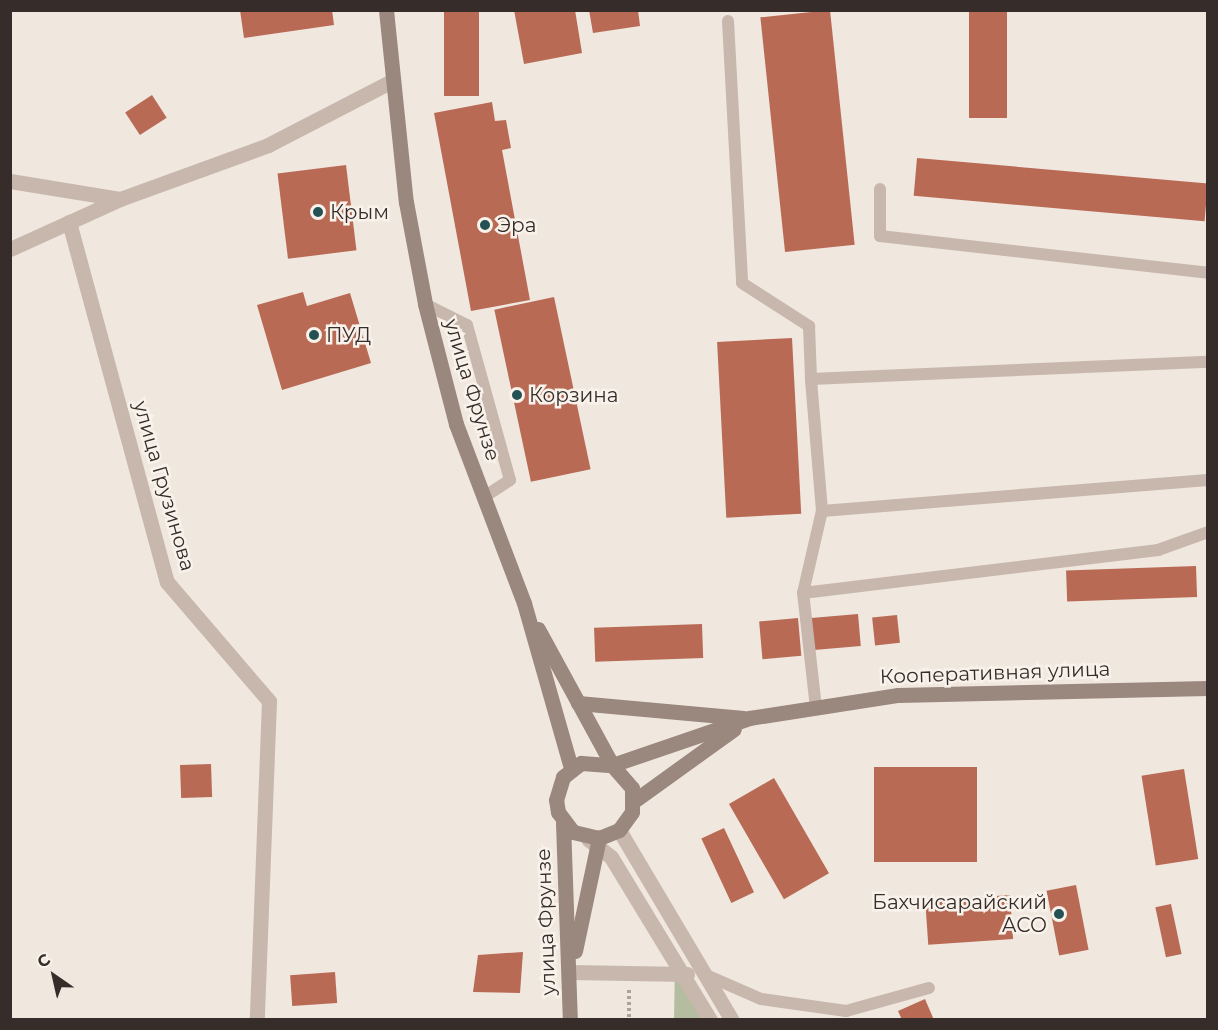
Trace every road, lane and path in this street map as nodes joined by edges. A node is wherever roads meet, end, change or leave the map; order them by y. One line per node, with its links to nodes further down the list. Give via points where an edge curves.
1 (386, 10): 3 (main road, улица Фрунзе)
2 (728, 21): 12 (lane, via 742,283 809,326)
3 (392, 81): 6 (street, via 268,145); 10 (main road, улица Фрунзе, via 406,202)
4 (10, 181): 6 (street)
5 (880, 189): 9 (lane, via 880,236)
6 (120, 199): 7 (street)
7 (69, 222): 8 (street); 33 (street, улица Грузинова, via 167,582 269,701)
8 (10, 249)
9 (1208, 273)
10 (424, 304): 14 (main road, улица Фрунзе, via 456,424); 14 (lane, via 467,325 510,480)
11 (1208, 362): 12 (lane)
12 (811, 379): 15 (lane)
13 (1208, 480): 15 (lane)
14 (484, 497): 18 (main road, улица Фрунзе)
15 (822, 510): 17 (lane)
16 (1208, 532): 17 (lane, via 1158,550)
17 (803, 593): 21 (lane)
18 (524, 603): 20 (main road); 24 (main road, улица Фрунзе)
19 (1208, 688): 21 (main road, Кооперативная улица, via 898,695)
20 (578, 703): 22 (main road); 23 (main road)
21 (816, 708): 22 (main road, Кооперативная улица)
22 (749, 718): 23 (main road, Кооперативная улица); 25 (main road)
23 (612, 765): 24 (main road, via 591,761); 25 (main road, via 627,777)
24 (571, 768): 26 (main road, via 556,794)
25 (634, 801): 27 (main road)
26 (563, 823): 28 (main road); 29 (main road, улица Фрунзе)
27 (619, 830): 28 (main road); 31 (street)
28 (592, 838): 29 (main road); 30 (street, via 611,857)
29 (570, 972): 30 (street); 34 (main road, улица Фрунзе)
30 (682, 973): 31 (street); 35 (street)
31 (706, 975): 32 (lane, via 762,999 846,1011); 36 (street)
32 (929, 988)
33 (257, 1020)
34 (570, 1020)
35 (710, 1020)
36 (732, 1020)

